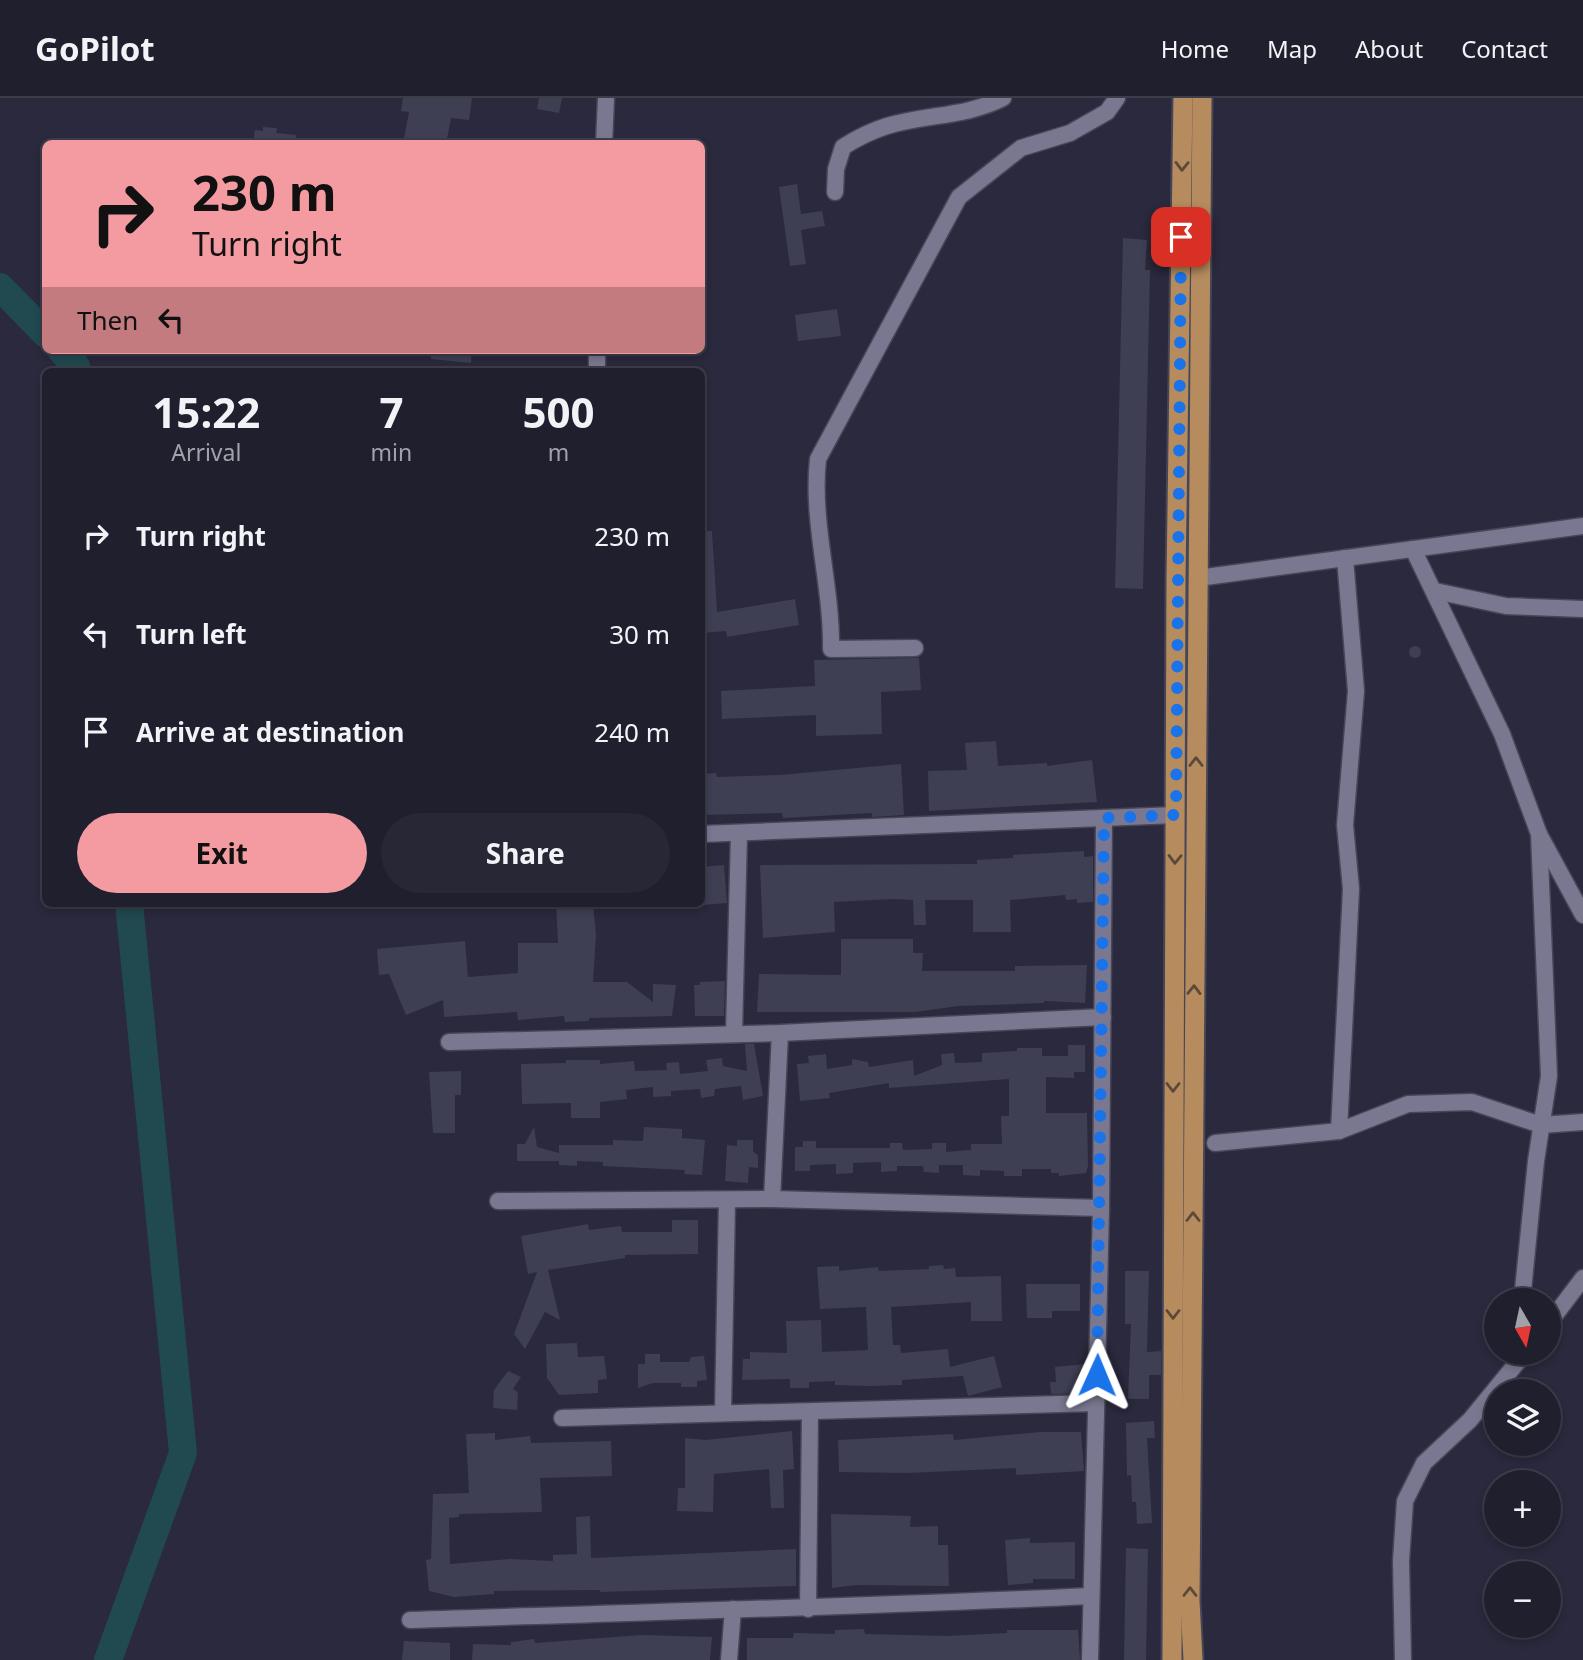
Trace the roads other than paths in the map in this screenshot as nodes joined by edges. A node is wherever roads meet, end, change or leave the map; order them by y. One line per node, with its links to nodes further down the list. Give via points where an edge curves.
1 (606, 98): 6 (street)
2 (1003, 98): 7 (street, via 962,114 889,125 865,134 843,147)
3 (1117, 98): 14 (street, via 1107,112 1070,133 1021,148 958,197 818,459 814,489 832,616 831,649)
4 (1183, 98): 15 (main road, one-way to 15)
5 (1202, 98): 11 (main road)
6 (604, 140)
7 (835, 192)
8 (1583, 526): 9 (street)
9 (1413, 549): 10 (street); 12 (street)
10 (1345, 558): 11 (street); 27 (street, via 1356,691 1345,825 1351,889)
11 (1198, 578): 48 (main road, one-way to 11)
12 (1435, 591): 13 (street, via 1506,606); 19 (street, via 1502,734)
13 (1583, 609)
14 (915, 648)
15 (1176, 815): 16 (street); 47 (main road, one-way to 47)
16 (1104, 818): 17 (street); 21 (street)
17 (739, 833): 18 (street); 23 (street)
18 (705, 834)
19 (1539, 834): 20 (street); 26 (street, via 1549,1076)
20 (1583, 915)
21 (1104, 1017): 22 (street); 32 (street)
22 (779, 1033): 23 (street); 29 (street)
23 (734, 1034): 24 (street)
24 (449, 1042)
25 (1583, 1122): 26 (street)
26 (1541, 1125): 27 (street, via 1472,1102 1408,1104); 34 (street)
27 (1339, 1131): 28 (street)
28 (1215, 1143)
29 (772, 1199): 31 (street); 32 (street)
30 (498, 1201): 31 (street)
31 (727, 1201): 38 (street)
32 (1101, 1208): 37 (street)
33 (1583, 1278): 35 (street)
34 (1521, 1288)
35 (1561, 1307)
36 (1514, 1365): 49 (street, via 1470,1420 1424,1463 1405,1501 1401,1561)
37 (1096, 1403): 39 (street); 41 (street)
38 (723, 1412): 39 (street); 40 (street)
39 (810, 1412): 43 (street)
40 (562, 1418)
41 (1091, 1596): 43 (street); 46 (street)
42 (733, 1609): 43 (street); 44 (street); 45 (street)
43 (808, 1609)
44 (410, 1620)
45 (729, 1660)
46 (1090, 1660)
47 (1172, 1660)
48 (1193, 1660)
49 (1404, 1660)

